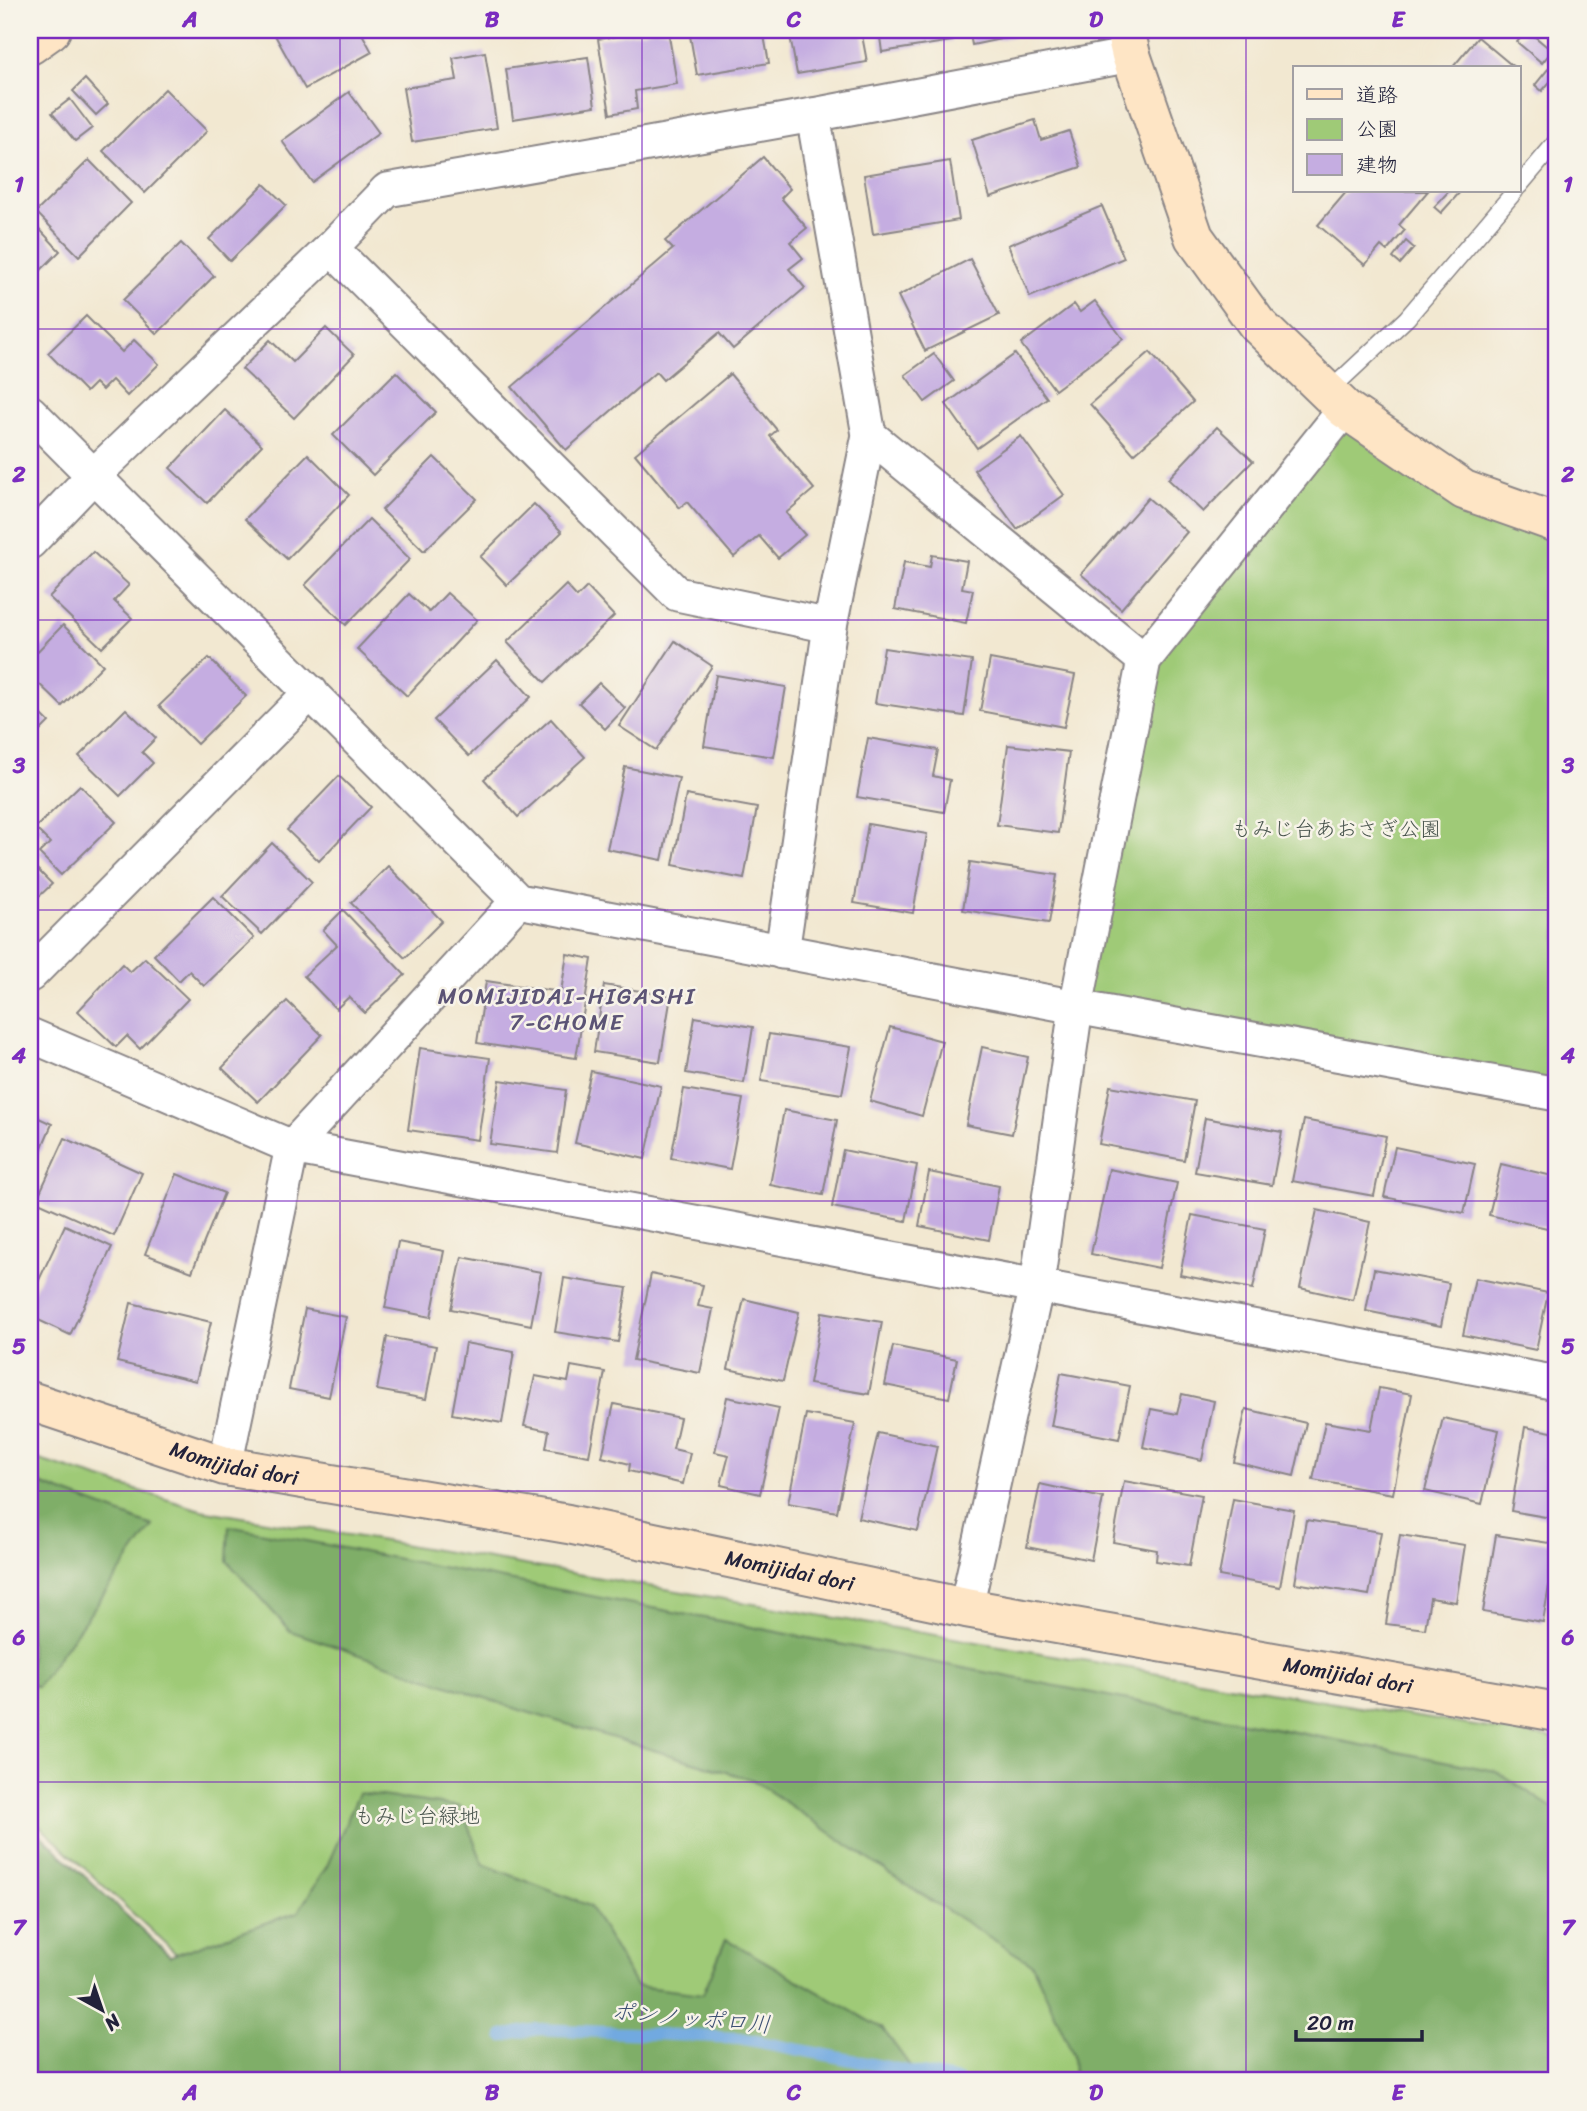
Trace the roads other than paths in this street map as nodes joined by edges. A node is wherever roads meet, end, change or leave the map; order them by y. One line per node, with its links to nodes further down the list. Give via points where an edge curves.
1 (51, 30): 3 (street)
2 (1128, 43): 4 (street); 9 (street, via 1194,237 1257,324)
3 (30, 45)
4 (813, 115): 8 (street, via 387,190); 11 (street)
5 (1557, 141): 6 (lane)
6 (1520, 185)
7 (1514, 192): 9 (lane)
8 (331, 248): 12 (street); 15 (street, via 677,594)
9 (1336, 401): 13 (street, via 1464,489); 16 (street)
10 (30, 412): 12 (street)
11 (869, 435): 15 (street); 16 (street)
12 (94, 475): 14 (street); 17 (street)
13 (1557, 523)
14 (30, 542)
15 (830, 625): 19 (street)
16 (1144, 660): 21 (street)
17 (311, 692): 18 (street); 20 (street)
18 (518, 901): 19 (street); 24 (street)
19 (782, 952): 21 (street)
20 (30, 975)
21 (1076, 1007): 23 (street); 25 (street)
22 (30, 1035): 24 (street)
23 (1557, 1094)
24 (292, 1147): 25 (street); 28 (street)
25 (1037, 1285): 26 (street); 29 (street)
26 (1557, 1383)
27 (30, 1401): 28 (street, Momijidai dori)
28 (225, 1466): 29 (street, Momijidai dori, via 568,1524)
29 (966, 1608): 30 (street, Momijidai dori)
30 (1557, 1712)

